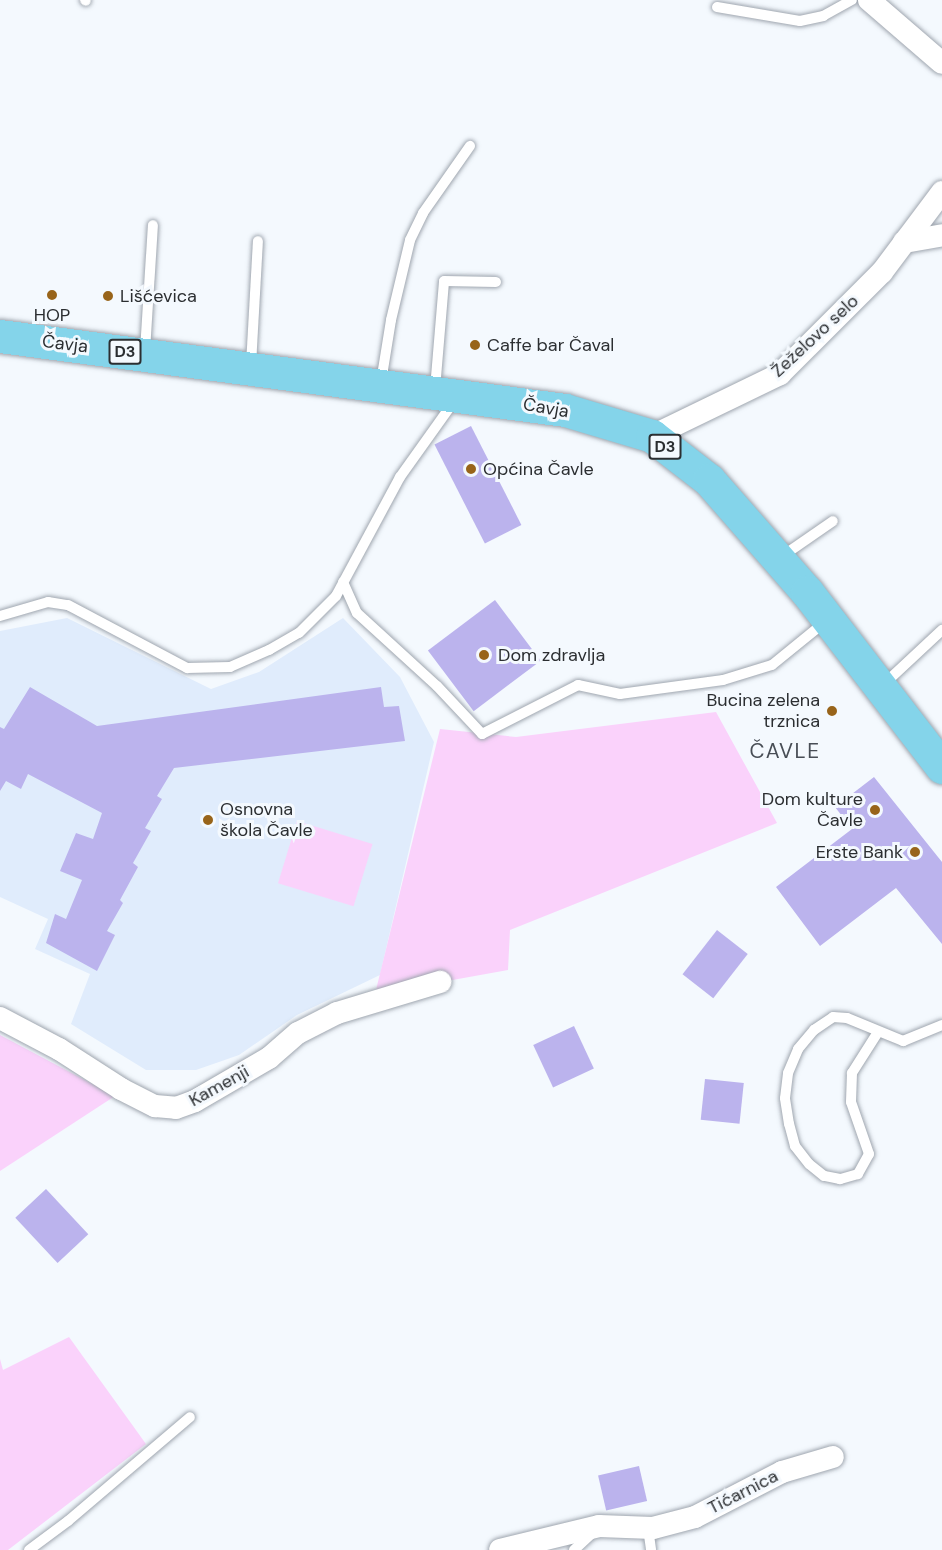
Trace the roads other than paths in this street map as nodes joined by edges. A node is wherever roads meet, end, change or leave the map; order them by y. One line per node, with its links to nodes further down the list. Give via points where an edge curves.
1 (852, 0): 3 (lane, via 823,16 800,21)
2 (869, 0): 4 (street)
3 (717, 7)
4 (942, 63)
5 (470, 146): 15 (lane, via 423,213 410,240)
6 (942, 192): 10 (street, Žeželovo selo)
7 (153, 225): 13 (lane)
8 (942, 236): 10 (street)
9 (258, 240): 14 (lane)
10 (904, 242): 17 (street, Žeželovo selo, via 882,272 780,374)
11 (496, 282): 16 (lane, via 444,281)
12 (0, 336): 13 (main road, Čavja / D3)
13 (144, 355): 14 (main road, Čavja / D3)
14 (250, 368): 15 (main road, Čavja / D3)
15 (380, 385): 16 (main road, Čavja / D3)
16 (447, 393): 17 (main road, Čavja / D3, via 565,410); 20 (lane)
17 (652, 436): 19 (main road, Čavja / D3, via 709,480)
18 (833, 521): 19 (lane)
19 (778, 559): 22 (main road, Čavja / D3)
20 (343, 582): 21 (lane, via 323,611 299,633 230,667 210,670 187,668 68,605 48,602); 22 (lane, via 357,613 437,686 482,734 578,685 620,694 723,680 772,665)
21 (0, 616)
22 (828, 619): 24 (main road, Čavja / D3)
23 (942, 630): 24 (lane)
24 (881, 688): 25 (main road, Čavja / D3)
25 (942, 767)
26 (440, 981): 27 (street, Kamenji, via 337,1013 298,1033 269,1058 176,1108 155,1106 121,1089 60,1049)
27 (0, 1018)
28 (942, 1024): 29 (lane, via 903,1041)
29 (878, 1032): 29 (lane, via 847,1018 833,1017 814,1030 798,1049 788,1073 785,1098 795,1146 824,1176 840,1179 858,1174 869,1154 851,1102 852,1073)
30 (190, 1417): 34 (lane)
31 (833, 1457): 33 (street, Tićarnica, via 783,1472)
32 (599, 1526): 33 (street, Tićarnica); 35 (street, Tićarnica); 36 (lane)
33 (651, 1535)
34 (29, 1550)
35 (500, 1550)
36 (574, 1550)

